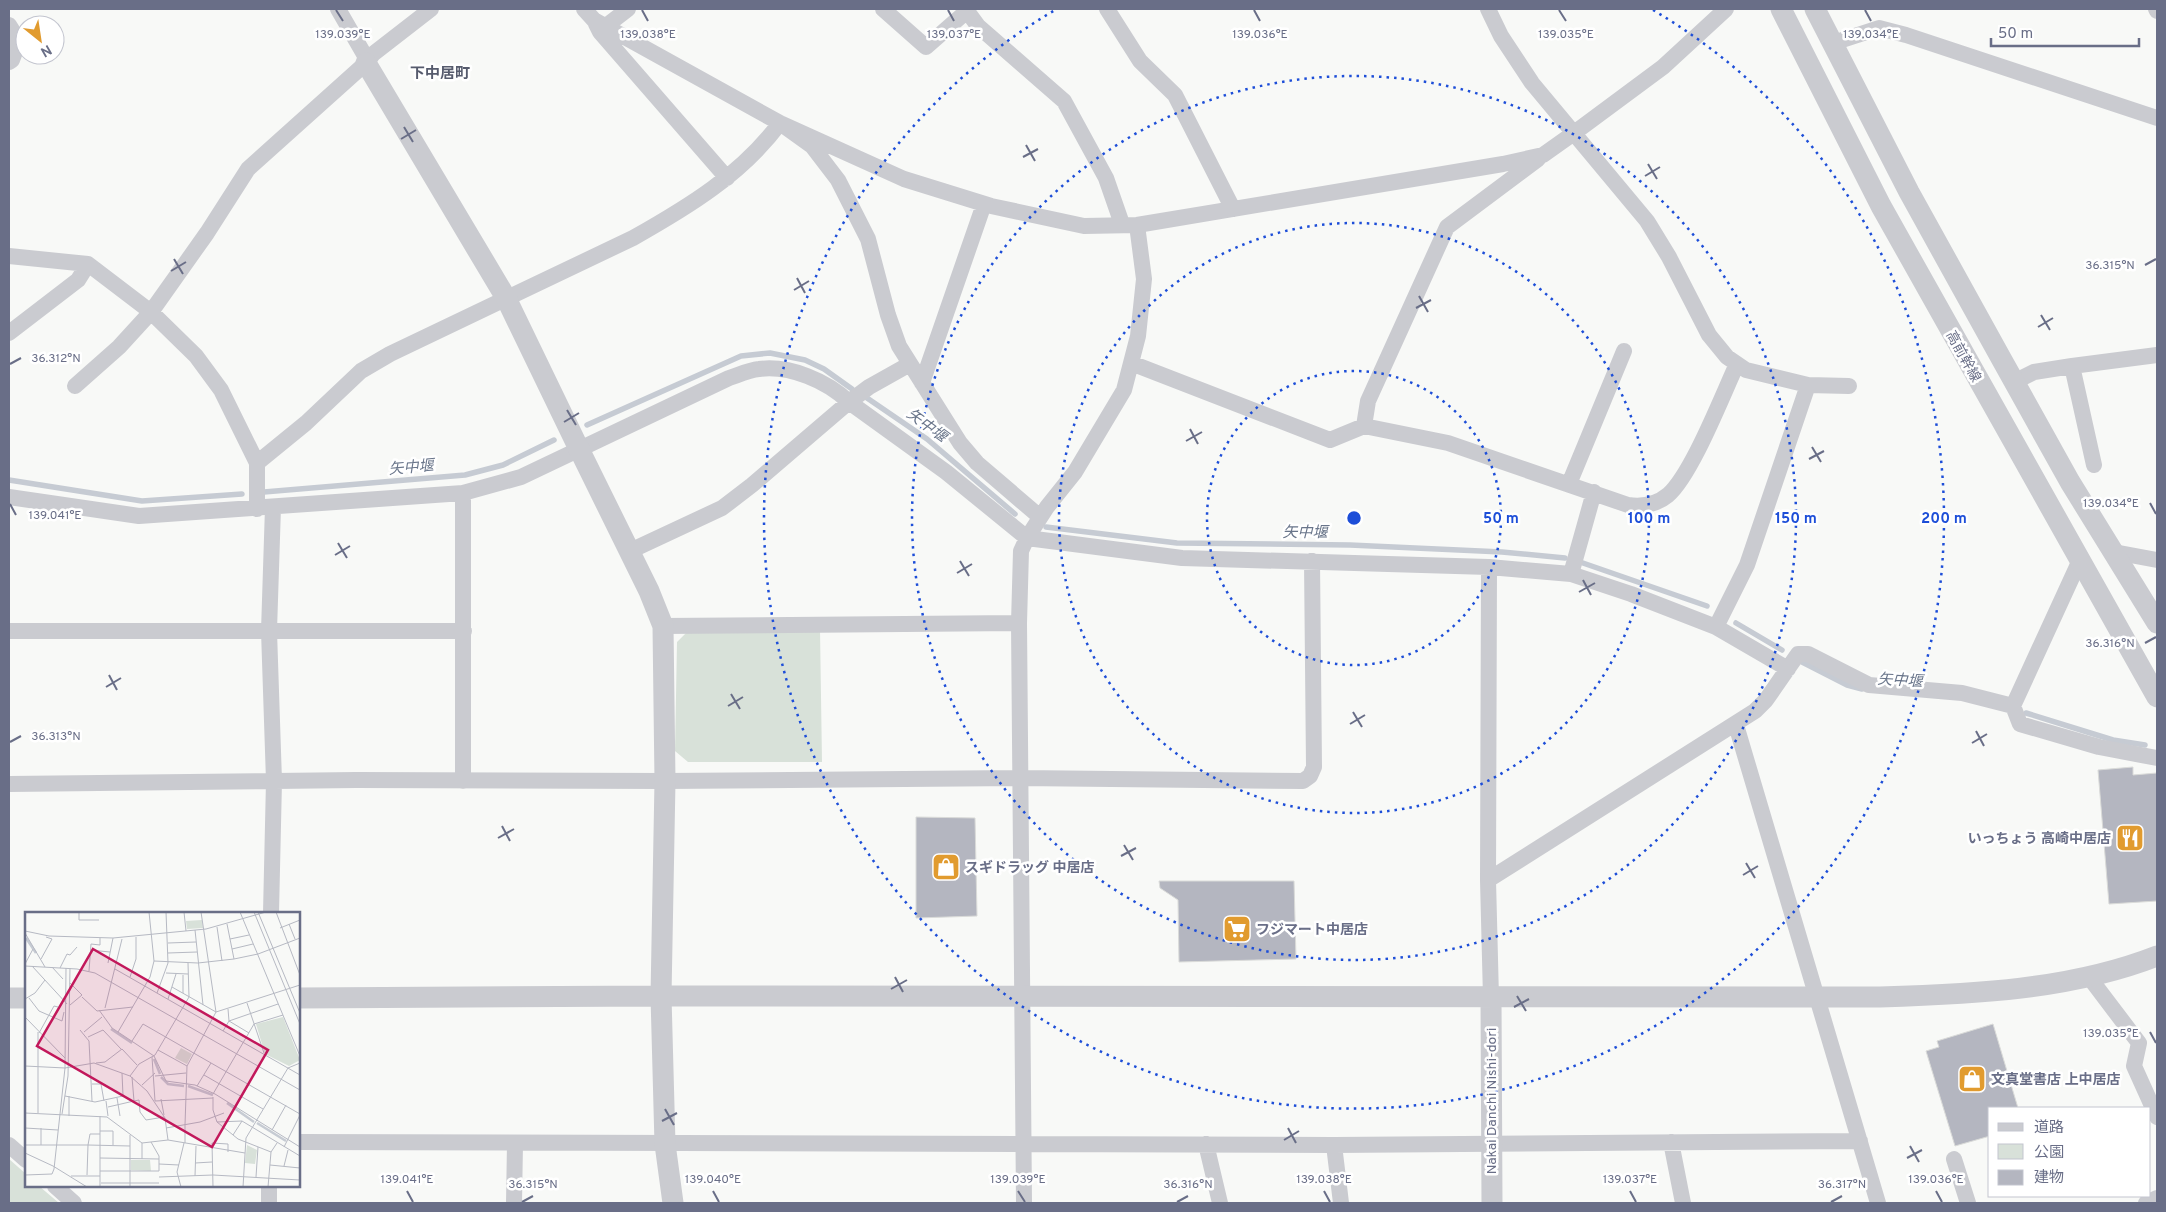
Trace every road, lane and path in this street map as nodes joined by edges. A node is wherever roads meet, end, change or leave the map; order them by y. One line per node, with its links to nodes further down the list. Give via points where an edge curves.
1 (338, 9): 15 (street)
2 (431, 9): 15 (street)
3 (628, 9): 11 (street)
4 (883, 9): 10 (street, via 926,47)
5 (1107, 9): 22 (street, via 1140,61 1175,95)
6 (1488, 9): 18 (street, via 1501,36 1532,83)
7 (1726, 9): 18 (street, via 1663,67)
8 (1781, 9): 54 (street, 高前幹線, via 1881,206)
9 (1815, 9): 13 (street)
10 (968, 10): 23 (street, via 978,26 1064,101)
11 (595, 18): 17 (street); 20 (street, via 600,32)
12 (9, 25): 14 (street, via 19,41)
13 (1834, 43): 16 (street, via 1879,28); 35 (street, via 1909,192)
14 (9, 62)
15 (367, 62): 26 (street); 27 (street, via 248,169)
16 (2157, 118)
17 (780, 122): 20 (street, via 767,140); 21 (street, via 904,179); 31 (street, via 812,146 838,180 868,239 888,315 899,346)
18 (1574, 133): 19 (street); 33 (street, via 1647,221 1709,335)
19 (1543, 155): 22 (street); 41 (street, via 1447,226 1368,401)
20 (727, 178): 26 (street, via 695,202 633,238)
21 (984, 204): 23 (street, via 1084,226); 36 (street)
22 (1233, 209): 23 (street)
23 (1129, 225): 32 (street, via 1144,279 1138,336)
24 (9, 256): 25 (street)
25 (88, 264): 27 (street); 28 (street, via 78,280)
26 (506, 298): 42 (street); 43 (street, via 361,371 306,423)
27 (151, 312): 38 (street, via 119,347); 43 (street, via 196,356 222,390)
28 (9, 333)
29 (1624, 351): 45 (street)
30 (2157, 355): 34 (street)
31 (910, 364): 36 (street); 40 (street)
32 (1130, 364): 41 (street, via 1330,440); 50 (street, via 1124,390 1075,472)
33 (1737, 364): 37 (street, via 1746,370); 46 (street, via 1700,445 1667,496 1642,507)
34 (2072, 366): 35 (street, via 2034,372); 44 (street)
35 (2014, 382): 53 (street)
36 (922, 383): 50 (street, via 977,464)
37 (1808, 385): 39 (street); 62 (street, via 1747,565)
38 (75, 386)
39 (1849, 386)
40 (848, 402): 42 (street, via 836,390 807,376 780,369 758,368 729,378); 51 (street, via 946,472); 52 (street, via 722,508)
41 (1364, 426): 45 (street, via 1448,443)
42 (578, 449): 47 (street, via 521,477); 52 (street)
43 (257, 463): 49 (street)
44 (2094, 465)
45 (1569, 484): 46 (street)
46 (1594, 492): 58 (street)
47 (463, 493): 49 (street); 65 (street)
48 (9, 498): 49 (street, via 139,516)
49 (265, 508): 64 (street)
50 (1040, 517): 51 (street)
51 (1027, 538): 56 (street, via 1182,558); 59 (street, via 1021,552)
52 (630, 551): 61 (street, via 650,590)
53 (2114, 552): 55 (street); 60 (street)
54 (2080, 560): 67 (street, 高前幹線); 68 (street)
55 (2157, 560)
56 (1312, 561): 57 (street); 71 (street, via 1314,767 1310,776 1294,782)
57 (1489, 567): 58 (street); 76 (street)
58 (1571, 574): 62 (street)
59 (1020, 623): 61 (street); 71 (street)
60 (2157, 623)
61 (663, 626): 74 (street)
62 (1716, 627): 66 (street)
63 (9, 631): 64 (street)
64 (269, 631): 65 (street); 72 (street)
65 (464, 631): 73 (street)
66 (1788, 669): 68 (street, via 1798,654 1808,654 1869,685 1962,693); 69 (street, via 1766,700)
67 (2157, 697)
68 (2013, 706): 70 (street, via 2020,724 2030,728 2099,747)
69 (1736, 725): 76 (street); 82 (street)
70 (2157, 758)
71 (1020, 778): 74 (street); 81 (street)
72 (274, 781): 73 (street); 75 (street); 77 (street)
73 (463, 781): 74 (street)
74 (666, 781): 80 (street)
75 (9, 784)
76 (1488, 880): 86 (street)
77 (270, 912)
78 (2157, 956): 79 (street)
79 (2089, 977): 82 (street, via 2012,989 1906,996); 87 (street, via 2139,1042 2134,1066)
80 (661, 996): 81 (street); 85 (street); 95 (street)
81 (1023, 996): 86 (street); 96 (street)
82 (1817, 997): 86 (street); 88 (street)
83 (9, 998): 84 (street)
84 (25, 998)
85 (300, 998)
86 (1491, 998): 93 (street, Nakai Danchi Nishi-dori)
87 (2157, 1117)
88 (1860, 1141): 90 (street); 113 (street)
89 (300, 1142): 92 (street)
90 (1670, 1142): 93 (street); 112 (street)
91 (25, 1143): 94 (street)
92 (515, 1143): 95 (street); 106 (street)
93 (1491, 1143): 98 (street); 111 (street, Nakai Danchi Nishi-dori)
94 (9, 1144): 99 (street)
95 (664, 1144): 96 (street); 107 (street)
96 (1024, 1144): 97 (street); 108 (street)
97 (1206, 1144): 98 (street); 109 (street)
98 (1334, 1145): 110 (street)
99 (25, 1159)
100 (1954, 1159): 114 (street)
101 (56, 1187): 104 (street)
102 (269, 1187): 105 (street)
103 (2157, 1198): 115 (street)
104 (74, 1203)
105 (269, 1203)
106 (514, 1203)
107 (673, 1203)
108 (1024, 1203)
109 (1220, 1203)
110 (1341, 1203)
111 (1492, 1203)
112 (1683, 1203)
113 (1878, 1203)
114 (1968, 1203)
115 (2146, 1203)

